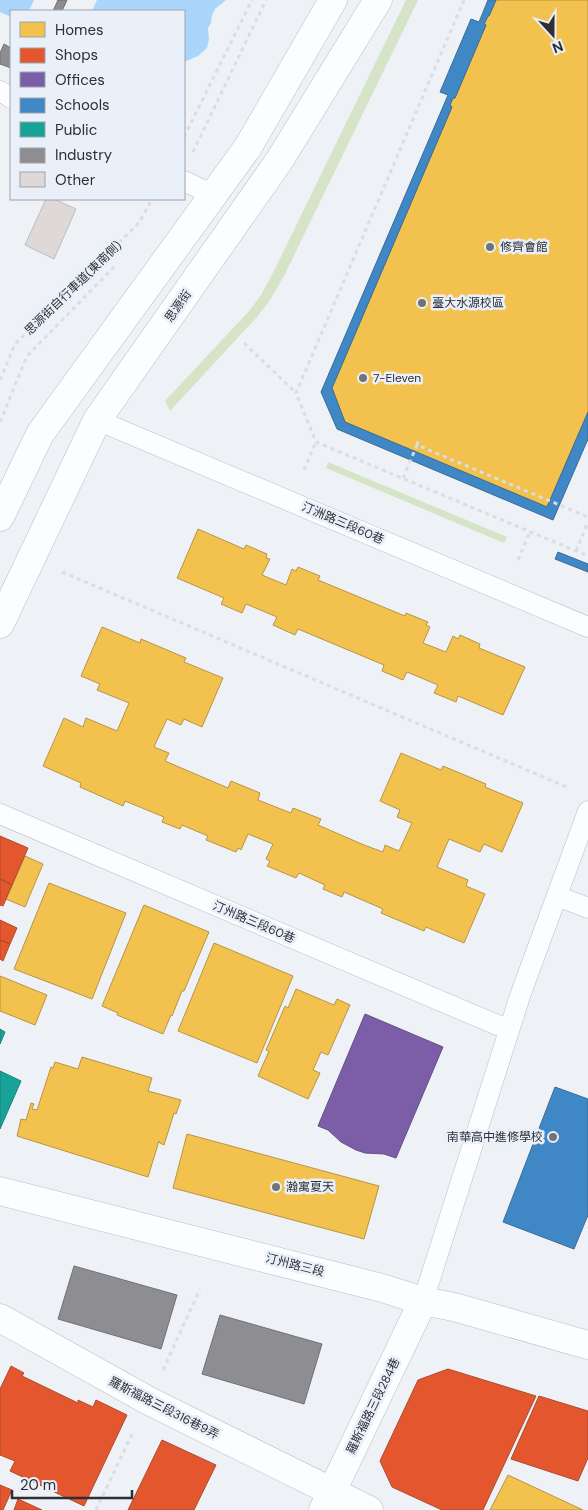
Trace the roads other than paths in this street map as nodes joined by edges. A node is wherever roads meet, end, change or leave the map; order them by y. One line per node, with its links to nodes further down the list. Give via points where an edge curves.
1 (332, 0): 4 (street, via 248,147)
2 (378, 0): 5 (street, 思源街, via 280,161)
3 (185, 181): 4 (lane)
4 (213, 195): 6 (street, via 40,434)
5 (97, 420): 7 (street, 思源街); 8 (lane, 汀洲路三段60巷)
6 (0, 516)
7 (0, 624)
8 (588, 627)
9 (588, 811): 11 (lane)
10 (0, 814): 13 (lane, 汀州路三段60巷)
11 (557, 896): 12 (lane); 13 (lane)
12 (588, 908)
13 (509, 1030): 15 (lane)
14 (0, 1191): 15 (street, 汀州路三段)
15 (423, 1301): 17 (street, 汀州路三段); 18 (street, 羅斯福路三段284巷)
16 (0, 1318): 18 (street, 羅斯福路三段316巷9弄)
17 (588, 1345)
18 (328, 1501): 19 (street, 羅斯福路三段316巷9弄)
19 (369, 1510)

